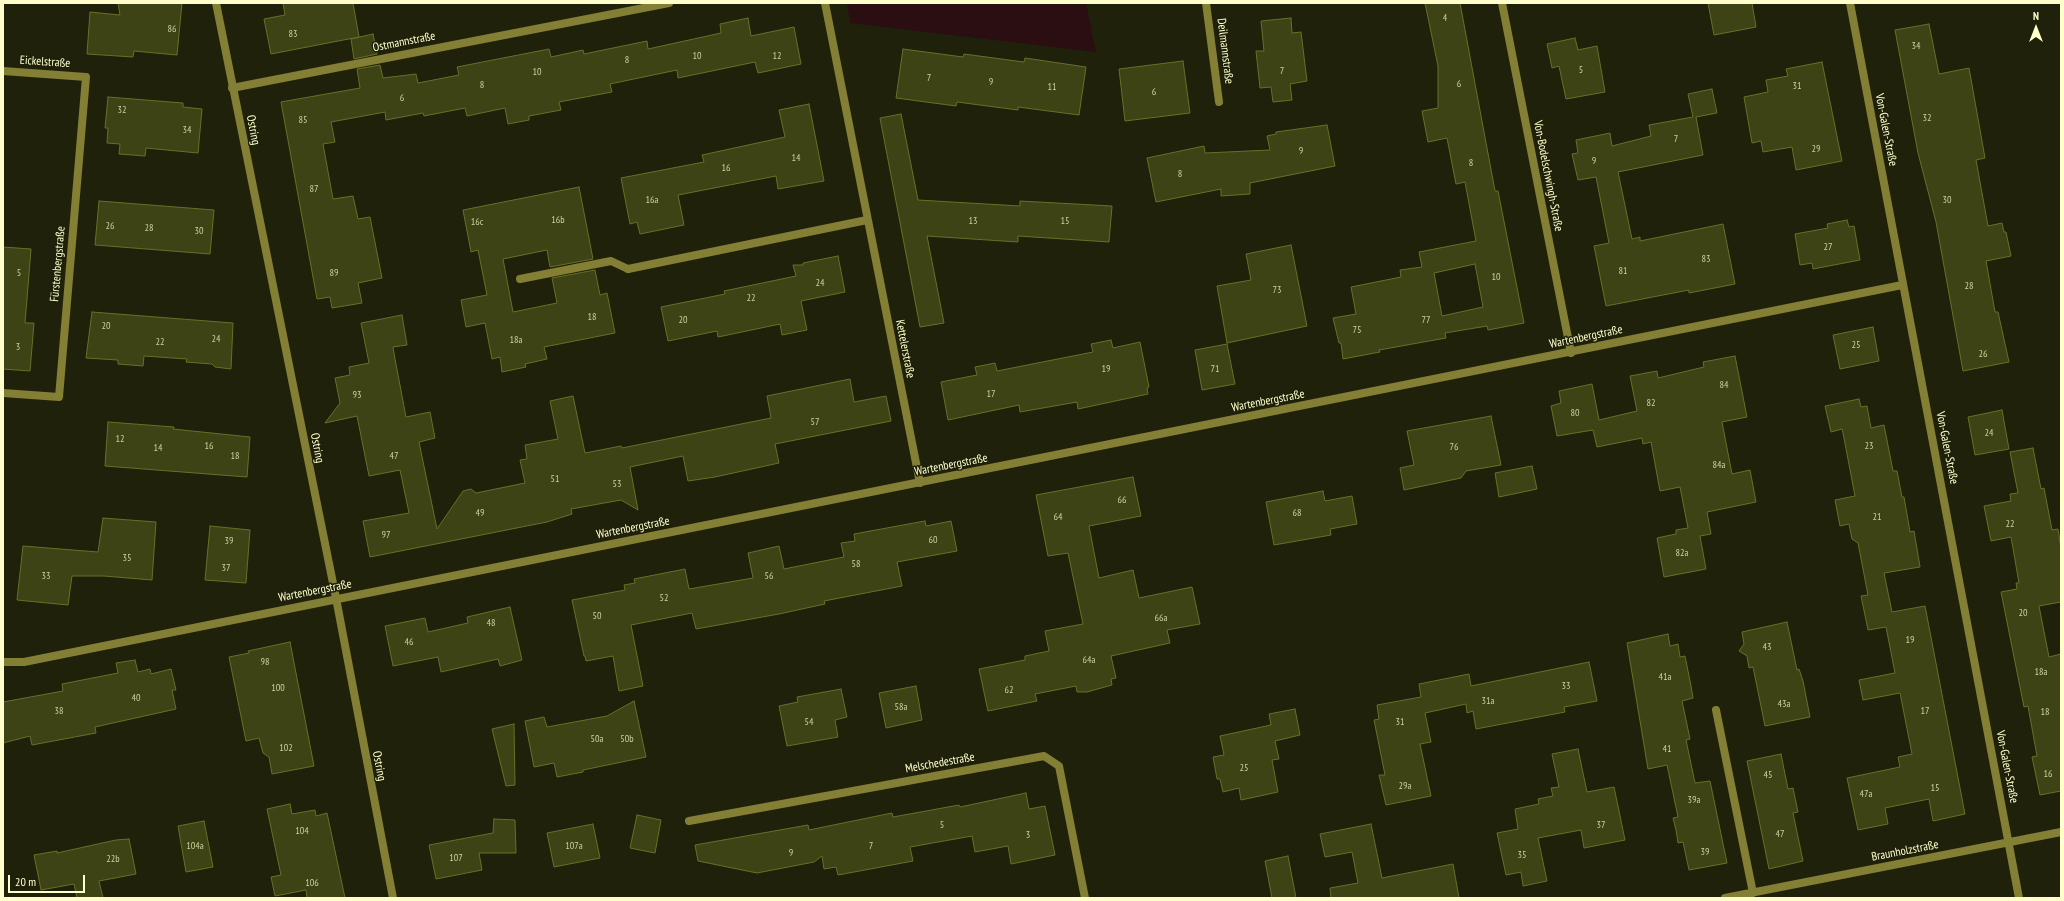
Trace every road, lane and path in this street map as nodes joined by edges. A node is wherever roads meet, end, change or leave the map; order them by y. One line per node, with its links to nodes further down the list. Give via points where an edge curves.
1 (216, 3): 9 (street, Ostring)
2 (669, 3): 9 (street, Ostmannstraße)
3 (826, 3): 11 (street, Kettelerstraße)
4 (1206, 3): 10 (street, Deilmannstraße)
5 (1502, 3): 14 (street, Von-Bodelschwingh-Straße)
6 (1850, 3): 13 (street, Von-Galen-Straße)
7 (3, 71): 8 (street, Eickelstraße)
8 (86, 77): 15 (street, Fürstenbergstraße, via 59,397)
9 (232, 88): 17 (street, Ostring)
10 (1219, 102)
11 (867, 220): 12 (street, via 628,269 611,261); 16 (street, Kettelerstraße)
12 (520, 279)
13 (1902, 285): 14 (street, Wartenbergstraße); 22 (street, Von-Galen-Straße)
14 (1571, 353): 16 (street, Wartenbergstraße)
15 (3, 393)
16 (920, 483): 17 (street, Wartenbergstraße)
17 (336, 598): 18 (street, Wartenbergstraße, via 24,662); 24 (street, Ostring)
18 (3, 662)
19 (1716, 710): 23 (street)
20 (689, 821): 25 (street, Melschedestraße, via 1044,756 1059,766)
21 (2061, 832): 22 (street, Braunholzstraße)
22 (2009, 843): 23 (street, Braunholzstraße); 27 (street, Von-Galen-Straße)
23 (1753, 893): 26 (street, Braunholzstraße)
24 (394, 898)
25 (1085, 898)
26 (1724, 898)
27 (2020, 898)

